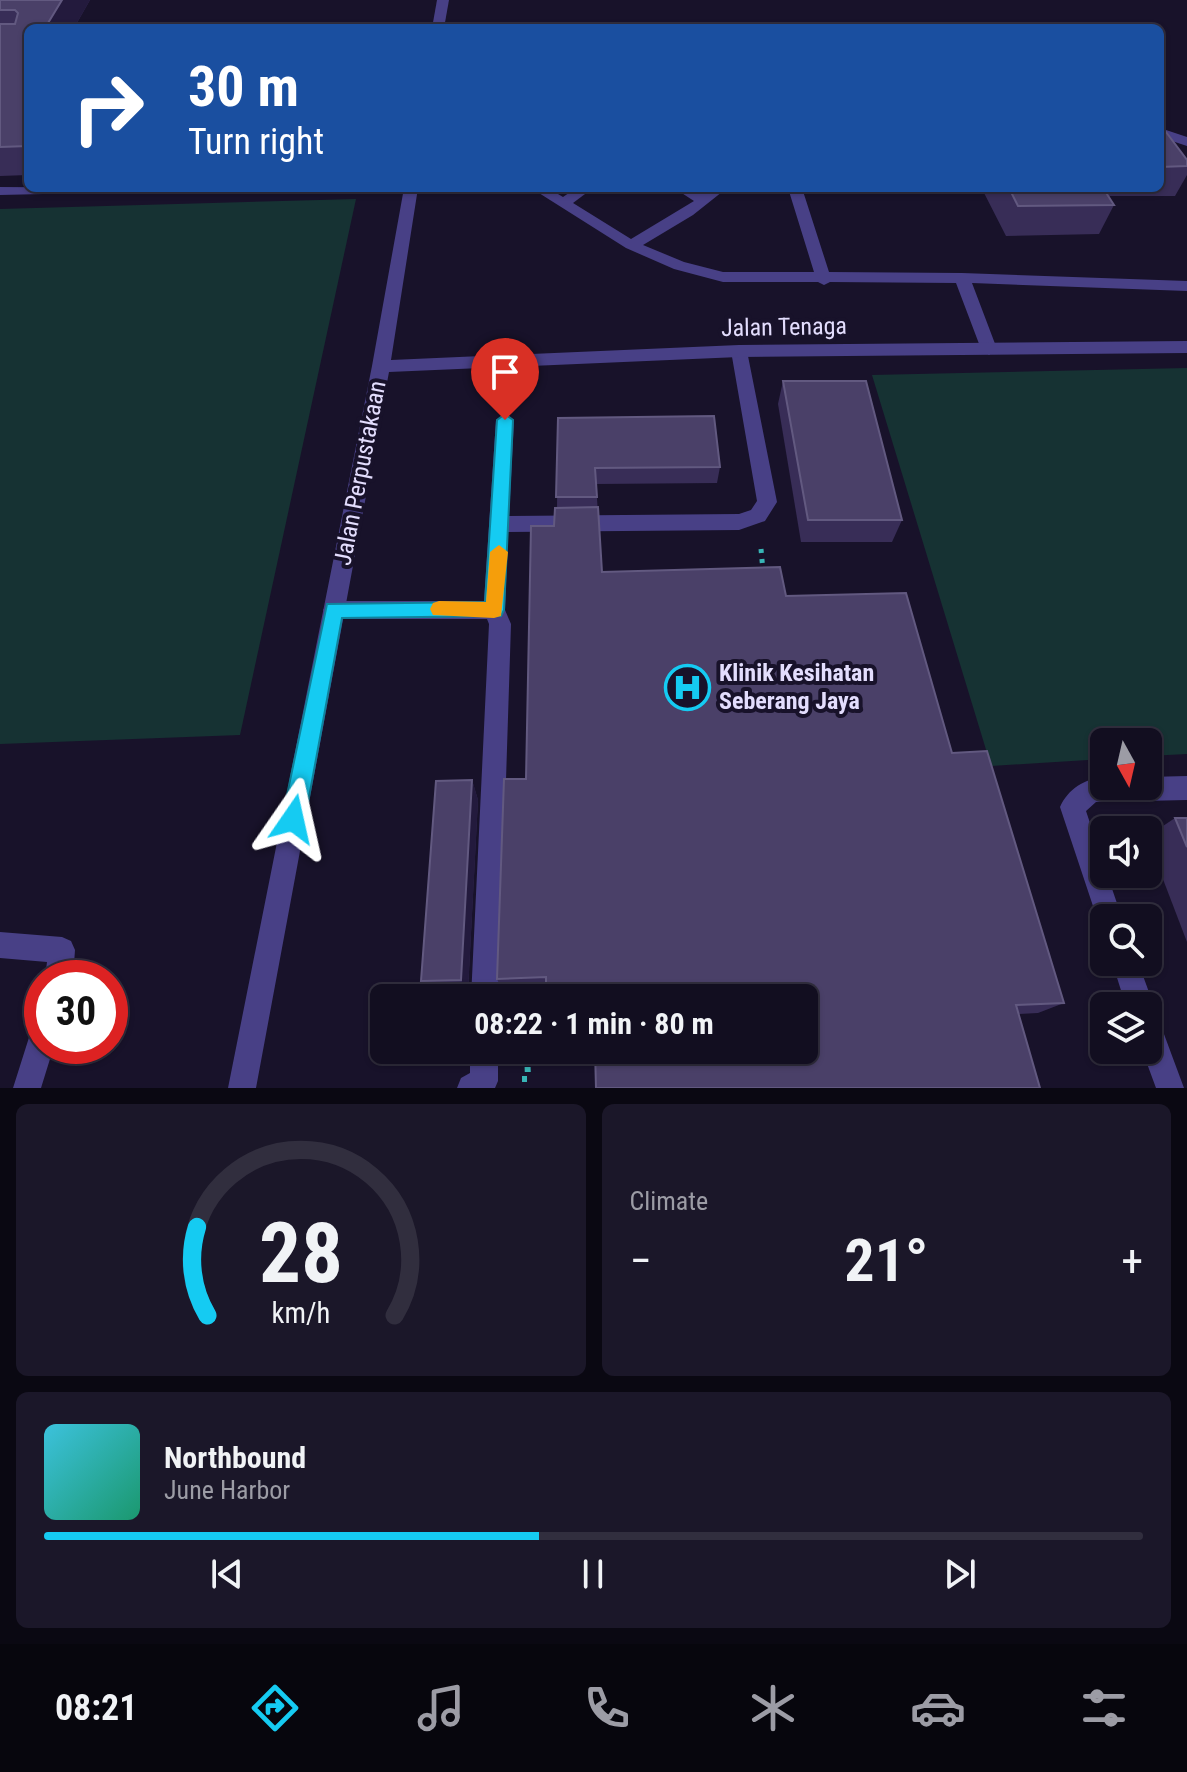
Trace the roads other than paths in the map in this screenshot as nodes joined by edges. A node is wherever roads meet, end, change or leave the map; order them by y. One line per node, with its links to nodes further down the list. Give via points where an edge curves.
1 (443, 0): 2 (street)
2 (439, 24)
3 (1164, 133): 4 (street)
4 (1187, 142)
5 (24, 190): 6 (street)
6 (0, 191)
7 (410, 192): 22 (street, Jalan Perpustakaan)
8 (545, 192): 14 (street)
9 (580, 192): 14 (street)
10 (689, 192): 13 (street)
11 (715, 192): 13 (street)
12 (796, 192): 17 (street)
13 (704, 200): 15 (street)
14 (563, 203): 15 (street)
15 (631, 245): 17 (street, via 679,266 723,277)
16 (962, 278): 17 (street); 18 (street); 20 (street)
17 (824, 280)
18 (1187, 286)
19 (1187, 347): 20 (street, Jalan Tenaga)
20 (989, 349): 21 (street, Jalan Tenaga)
21 (739, 351): 22 (street, Jalan Tenaga); 24 (street, via 767,502 758,516 739,522)
22 (381, 366): 25 (street, Jalan Perpustakaan)
23 (505, 420): 24 (street)
24 (501, 524): 26 (street)
25 (334, 610): 26 (street); 36 (street, Jalan Perpustakaan)
26 (494, 610): 31 (street, via 500,624)
27 (1187, 788): 28 (street, via 1091,790 1072,807)
28 (1104, 904)
29 (0, 945): 30 (street, via 62,950)
30 (61, 960)
31 (486, 984)
32 (34, 1064): 35 (street)
33 (484, 1064): 37 (street, via 484,1081)
34 (1161, 1064): 38 (street)
35 (27, 1088)
36 (242, 1088)
37 (471, 1088)
38 (1170, 1088)

